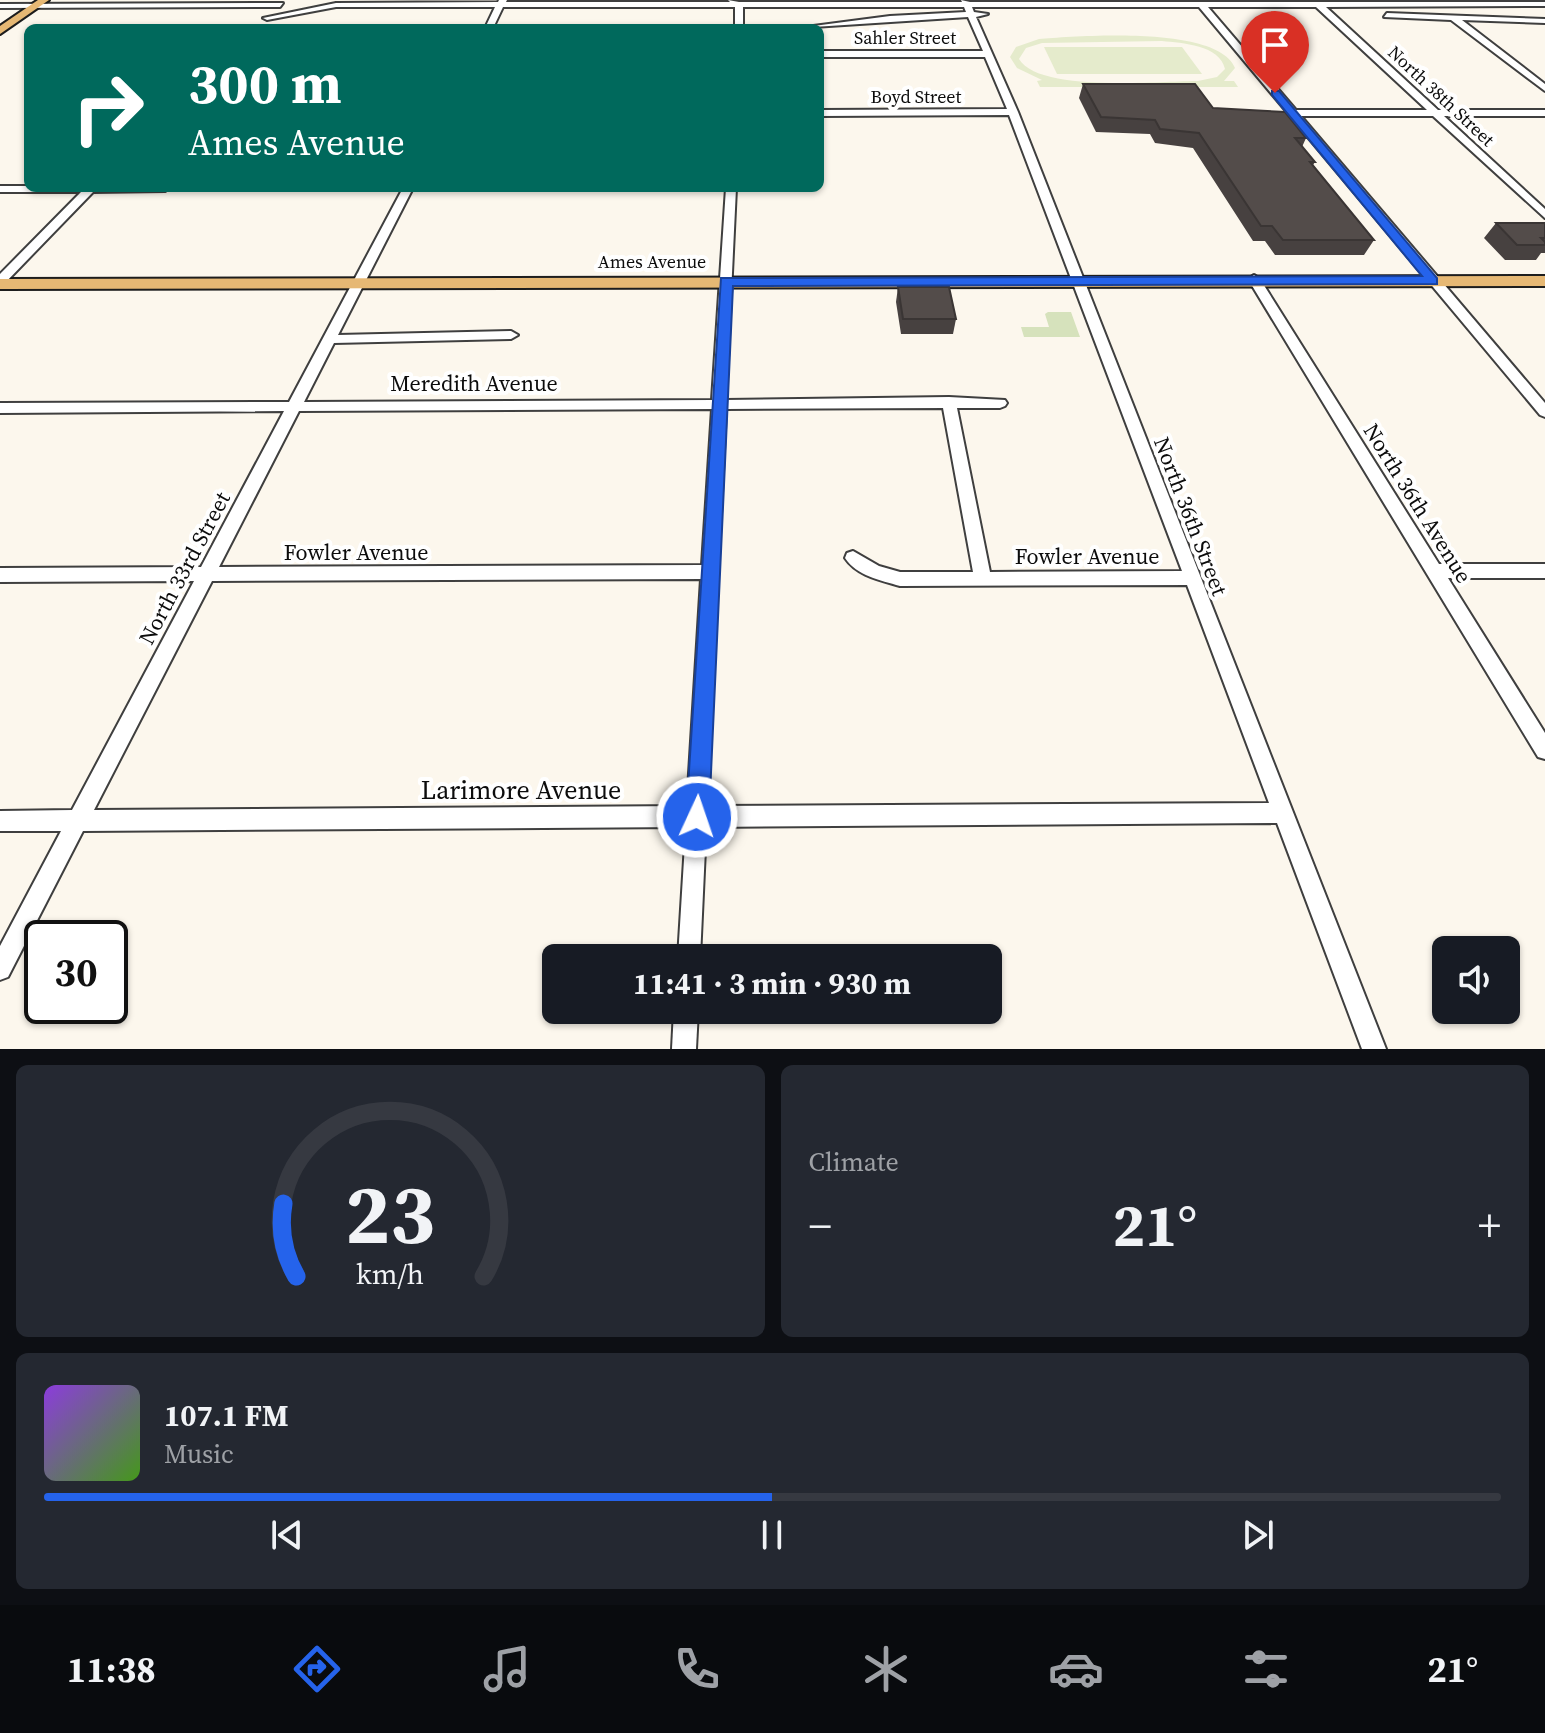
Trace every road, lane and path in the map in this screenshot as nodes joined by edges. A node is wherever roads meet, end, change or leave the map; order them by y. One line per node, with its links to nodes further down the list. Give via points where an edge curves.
1 (282, 2): 8 (street); 16 (street)
2 (502, 2): 3 (street); 16 (street, via 336,5); 19 (street)
3 (734, 2): 11 (street); 20 (street, via 740,8)
4 (1083, 2): 5 (street); 11 (street); 12 (street)
5 (1200, 2): 6 (street); 13 (street)
6 (1316, 2): 7 (street); 14 (street, North 38th Street)
7 (1433, 2): 9 (street); 15 (street)
8 (40, 3): 10 (street); 22 (main road)
9 (1545, 4)
10 (0, 6)
11 (969, 6): 12 (street); 21 (street); 24 (street, North 36th Street)
12 (1090, 13): 13 (street)
13 (1209, 13): 14 (street); 28 (street)
14 (1329, 14): 15 (street); 29 (street, North 38th Street)
15 (1451, 16): 17 (street); 25 (street)
16 (267, 18): 18 (street)
17 (1545, 21)
18 (262, 24)
19 (491, 24)
20 (739, 24)
21 (824, 25)
22 (0, 31)
23 (824, 54): 24 (street, Sahler Street)
24 (990, 54): 26 (street, North 36th Street)
25 (1545, 88)
26 (1013, 112): 27 (street, Boyd Street); 37 (street, North 36th Street)
27 (824, 113)
28 (1292, 113): 29 (street); 40 (street)
29 (1436, 113): 30 (street); 36 (street, North 38th Street)
30 (1545, 113)
31 (0, 189): 32 (street)
32 (24, 189)
33 (87, 192): 42 (street)
34 (406, 192): 43 (street, North 33rd Street)
35 (731, 192): 39 (street)
36 (1545, 215)
37 (1077, 279): 38 (main road, Ames Avenue); 39 (main road, Ames Avenue); 59 (street, North 36th Street)
38 (1254, 279): 40 (main road, Ames Avenue); 53 (street, North 36th Avenue)
39 (726, 281): 43 (main road, Ames Avenue); 47 (street)
40 (1432, 281): 41 (main road, Ames Avenue); 50 (street)
41 (1545, 281)
42 (0, 282): 43 (main road, Ames Avenue)
43 (357, 283): 45 (street, North 33rd Street)
44 (511, 335): 45 (street)
45 (328, 339): 49 (street, North 33rd Street)
46 (949, 402): 47 (street, Meredith Avenue); 48 (street, Meredith Avenue); 58 (street)
47 (721, 403): 49 (street, Meredith Avenue); 55 (street)
48 (1000, 403)
49 (294, 406): 51 (street, Meredith Avenue); 56 (street, North 33rd Street)
50 (1543, 407)
51 (0, 408)
52 (853, 558): 58 (street, Fowler Avenue, via 874,572 900,579)
53 (1435, 571): 54 (street); 60 (street, North 36th Avenue)
54 (1545, 571)
55 (711, 572): 56 (street, Fowler Avenue); 62 (street)
56 (206, 574): 57 (street, Fowler Avenue); 63 (street, North 33rd Street)
57 (0, 575)
58 (983, 578): 59 (street, Fowler Avenue)
59 (1191, 578): 61 (street, North 36th Street)
60 (1545, 750)
61 (1282, 813): 62 (street, Larimore Avenue); 69 (street, North 36th Street)
62 (697, 817): 63 (street, Larimore Avenue); 65 (street)
63 (78, 820): 64 (street, Larimore Avenue); 66 (street, North 33rd Street)
64 (0, 821)
65 (690, 944)
66 (0, 969)
67 (685, 1024): 68 (street)
68 (684, 1049)
69 (1374, 1049)

